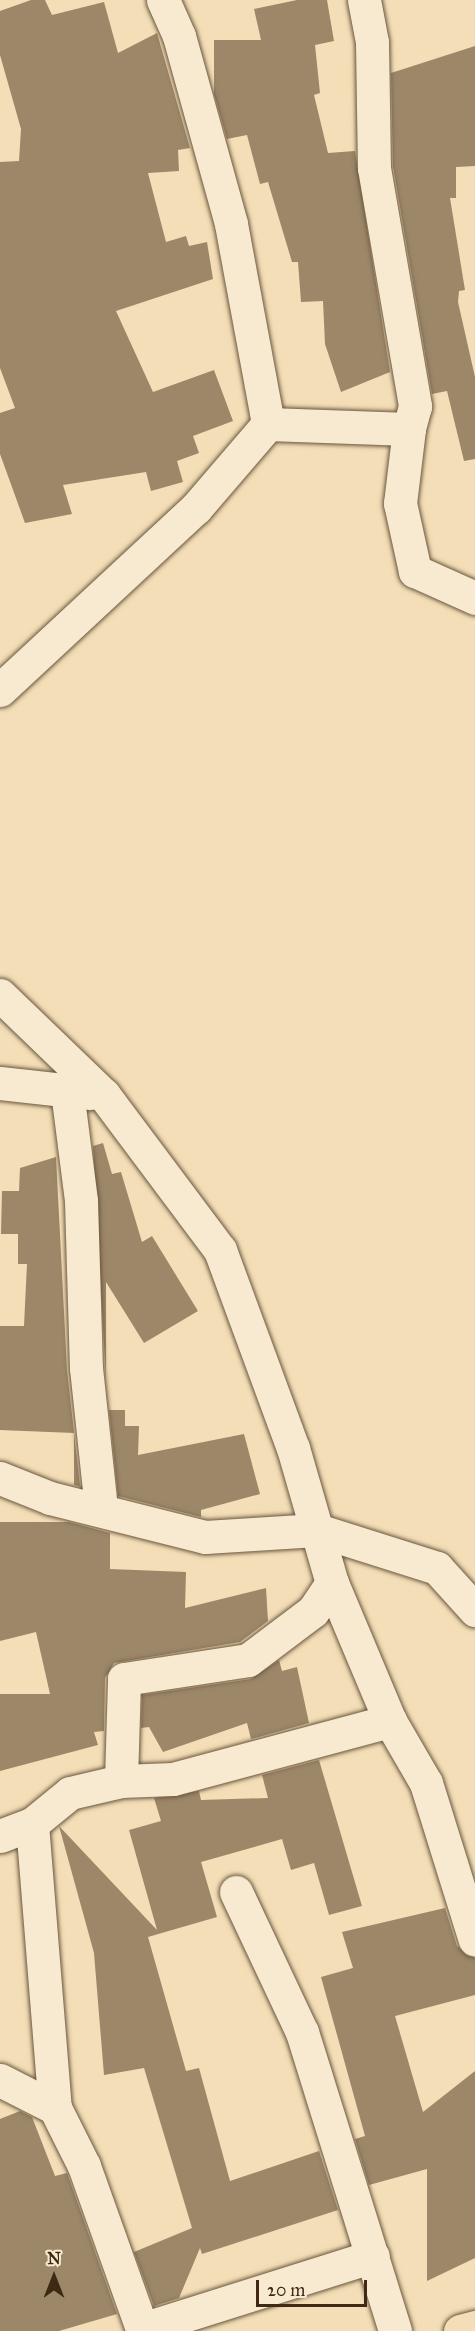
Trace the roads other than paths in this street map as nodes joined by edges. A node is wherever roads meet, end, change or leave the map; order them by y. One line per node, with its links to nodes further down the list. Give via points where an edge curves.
1 (163, 0): 3 (street, via 231,224)
2 (364, 0): 4 (street, via 372,42 374,168 415,406)
3 (268, 424): 4 (street); 6 (street, via 196,508)
4 (409, 429): 5 (street, via 400,502 415,571)
5 (475, 598)
6 (0, 690)
7 (0, 994): 10 (street)
8 (0, 1083): 9 (street)
9 (67, 1091): 10 (street); 12 (street, via 81,1201 86,1368)
10 (104, 1095): 13 (street, via 220,1250)
11 (0, 1478): 12 (street, via 50,1498)
12 (101, 1509): 13 (street, via 205,1538)
13 (317, 1530): 14 (street); 15 (street, via 436,1568)
14 (332, 1583): 16 (street); 17 (street, via 313,1611 248,1660 124,1679)
15 (475, 1610)
16 (390, 1721): 17 (street, via 173,1779); 21 (street, via 426,1783)
17 (121, 1781): 18 (street, via 70,1792)
18 (32, 1824): 19 (street); 23 (street)
19 (0, 1836)
20 (236, 1892): 24 (street, via 302,2032)
21 (475, 1940)
22 (0, 2080): 23 (street)
23 (55, 2108): 24 (street, via 84,2166 142,2329)
24 (373, 2256): 26 (street)
25 (475, 2327): 27 (highway)
26 (395, 2331)
27 (460, 2331)

